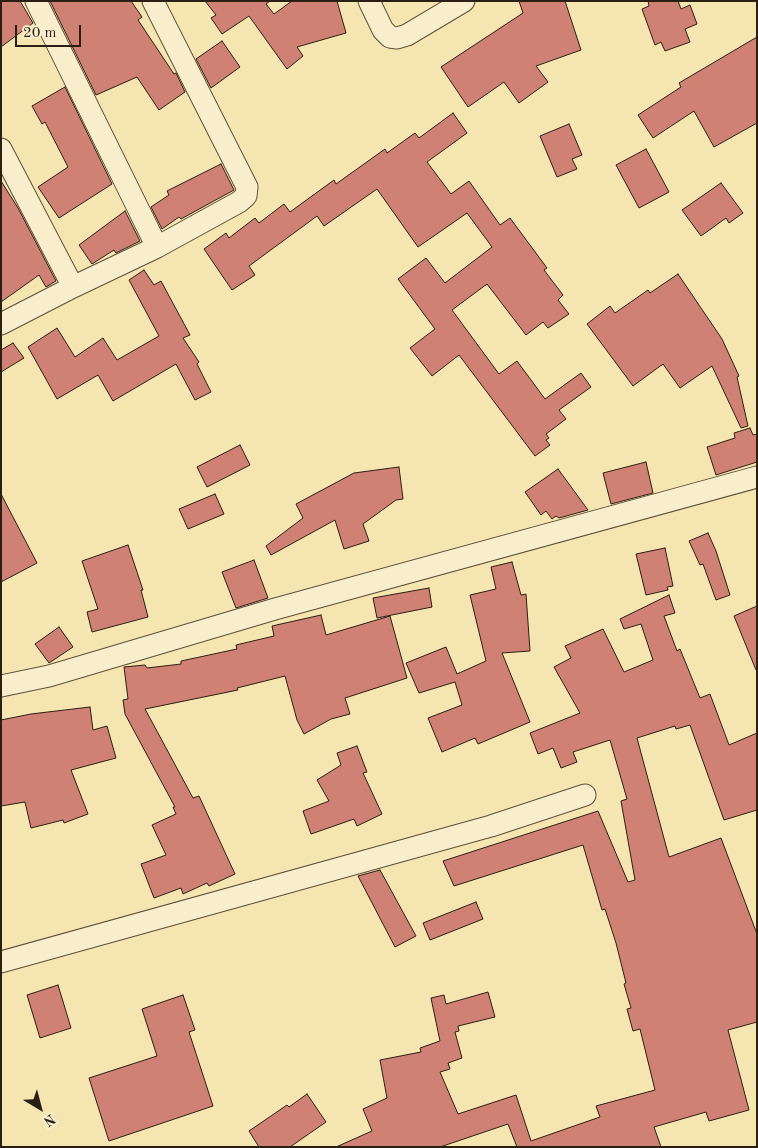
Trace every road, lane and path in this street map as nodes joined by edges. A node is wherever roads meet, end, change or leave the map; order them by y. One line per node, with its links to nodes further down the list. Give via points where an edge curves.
1 (36, 1): 6 (street)
2 (153, 1): 6 (street, via 247,186 246,196 239,202)
3 (368, 1): 4 (street, via 383,30 390,37 397,38)
4 (464, 1)
5 (1, 149): 7 (street)
6 (157, 246): 7 (street)
7 (73, 286): 8 (street)
8 (1, 324)
9 (757, 476): 10 (street, via 275,609 49,676)
10 (1, 686)
11 (585, 795): 12 (street, via 491,826)
12 (1, 962)

